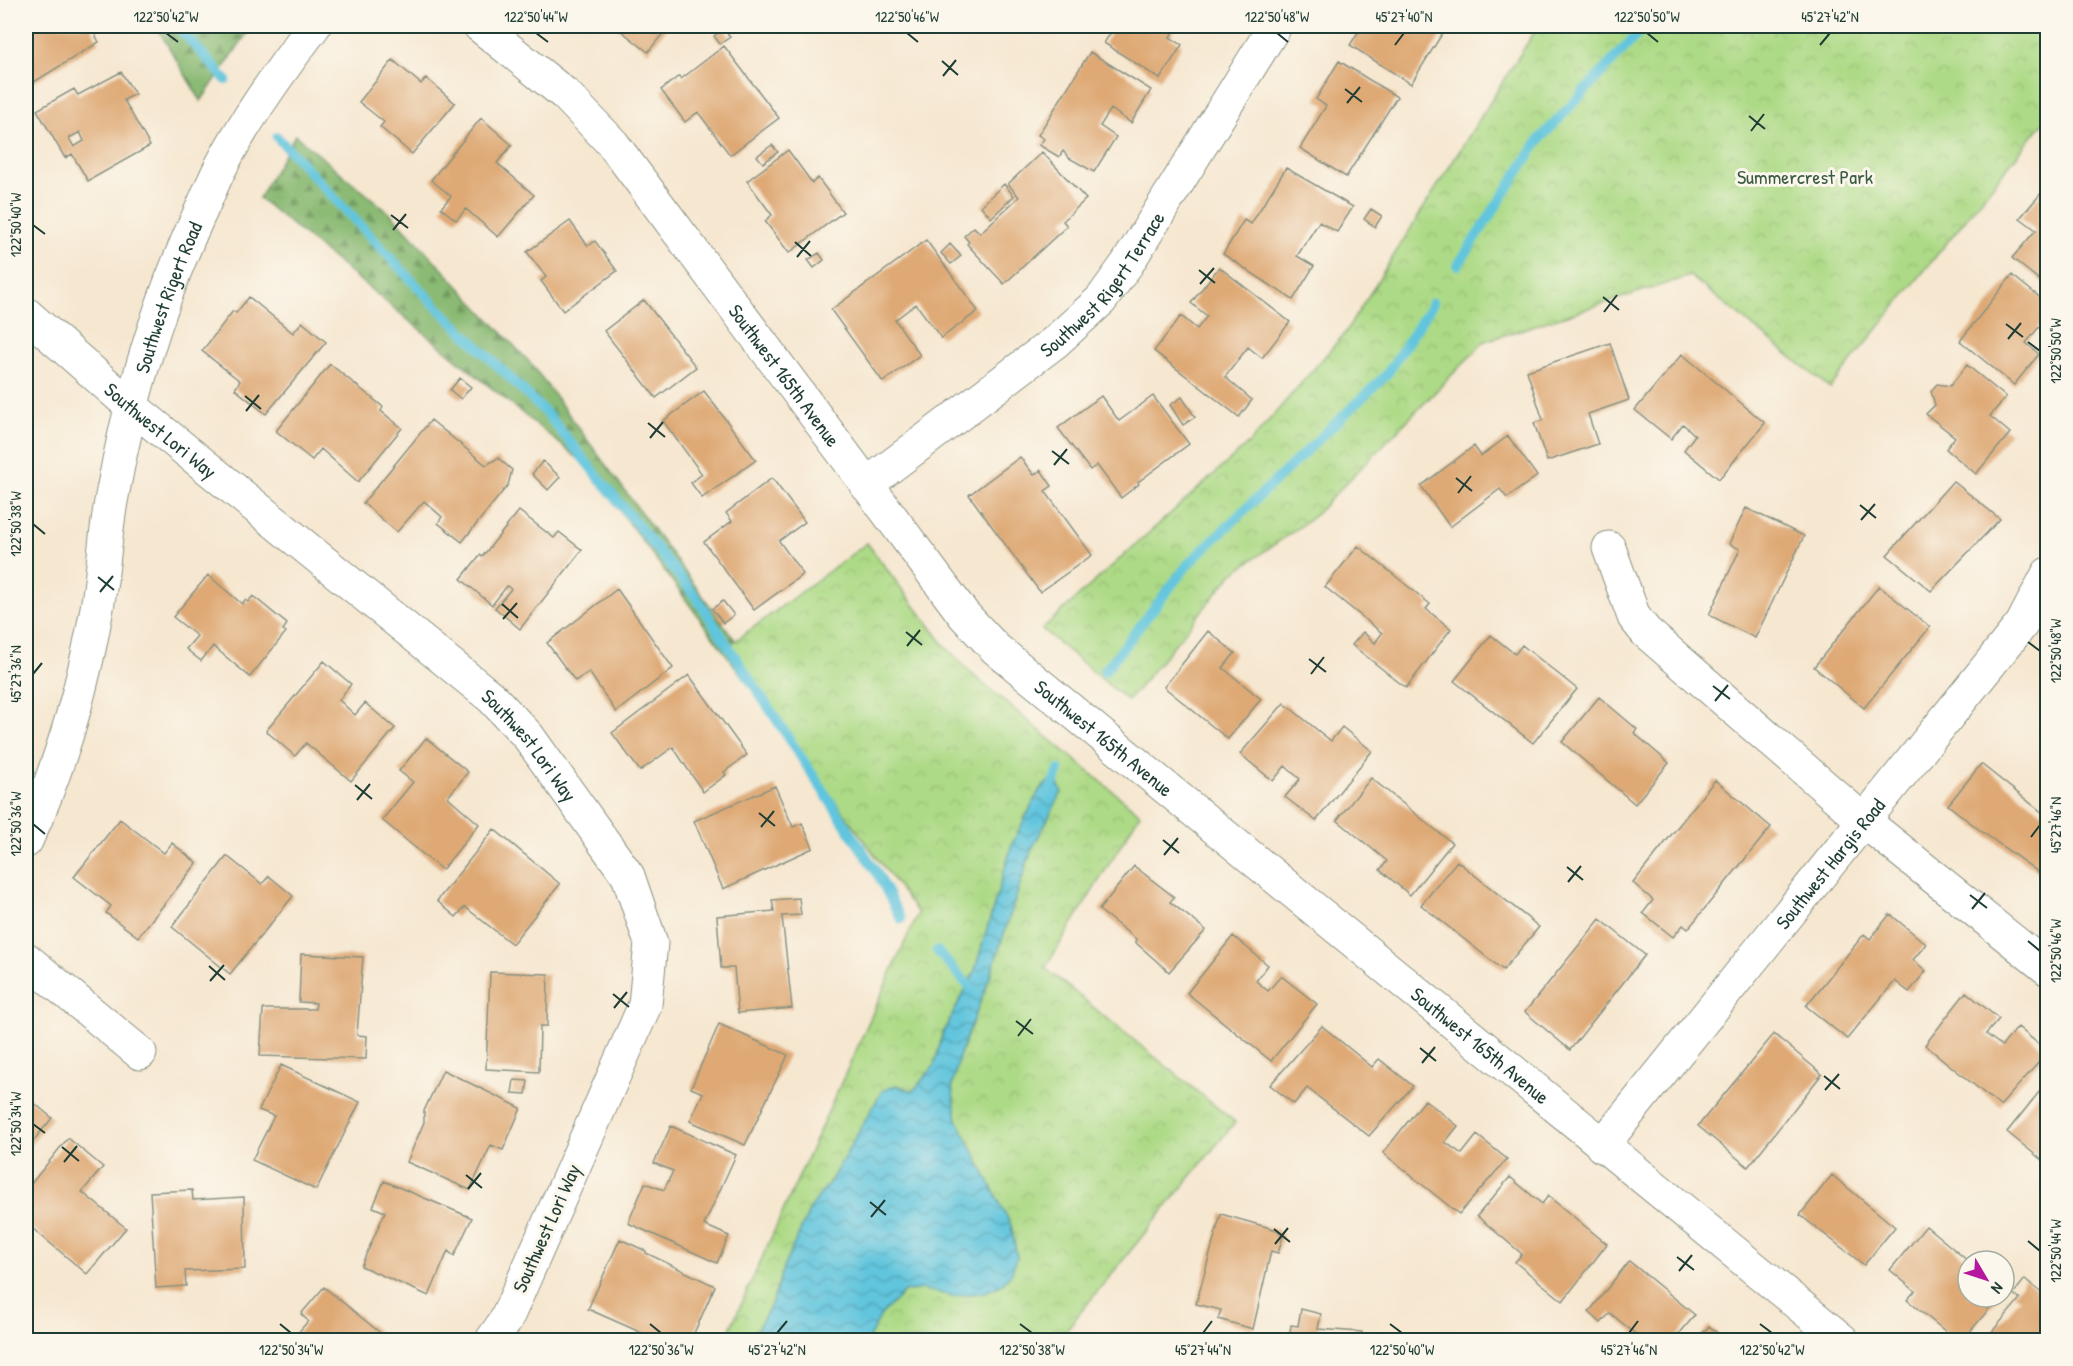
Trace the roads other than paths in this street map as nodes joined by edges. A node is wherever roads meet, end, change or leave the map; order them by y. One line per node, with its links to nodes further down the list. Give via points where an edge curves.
1 (315, 26): 5 (street, Southwest Rigert Road, via 225,157 159,310)
2 (480, 26): 6 (street, Southwest 165th Avenue, via 566,95 613,144)
3 (1275, 26): 6 (street, Southwest Rigert Terrace, via 1101,300 1055,342)
4 (26, 314): 5 (street, Southwest Lori Way)
5 (131, 406): 10 (street, Southwest Rigert Road, via 112,492 85,673 67,737); 15 (street, Southwest Lori Way, via 492,698 528,736 628,876 651,943 645,1005 506,1320)
6 (866, 485): 14 (street, Southwest 165th Avenue, via 964,615 996,649)
7 (1609, 548): 9 (street, via 1634,617 1646,632)
8 (2048, 574): 9 (street, Southwest Hargis Road, via 2022,624)
9 (1864, 821): 12 (street); 14 (street, Southwest Hargis Road)
10 (26, 841)
11 (26, 959): 13 (street)
12 (2048, 969)
13 (140, 1053)
14 (1602, 1146): 16 (street, Southwest 165th Avenue)
15 (492, 1341)
16 (1842, 1341)

